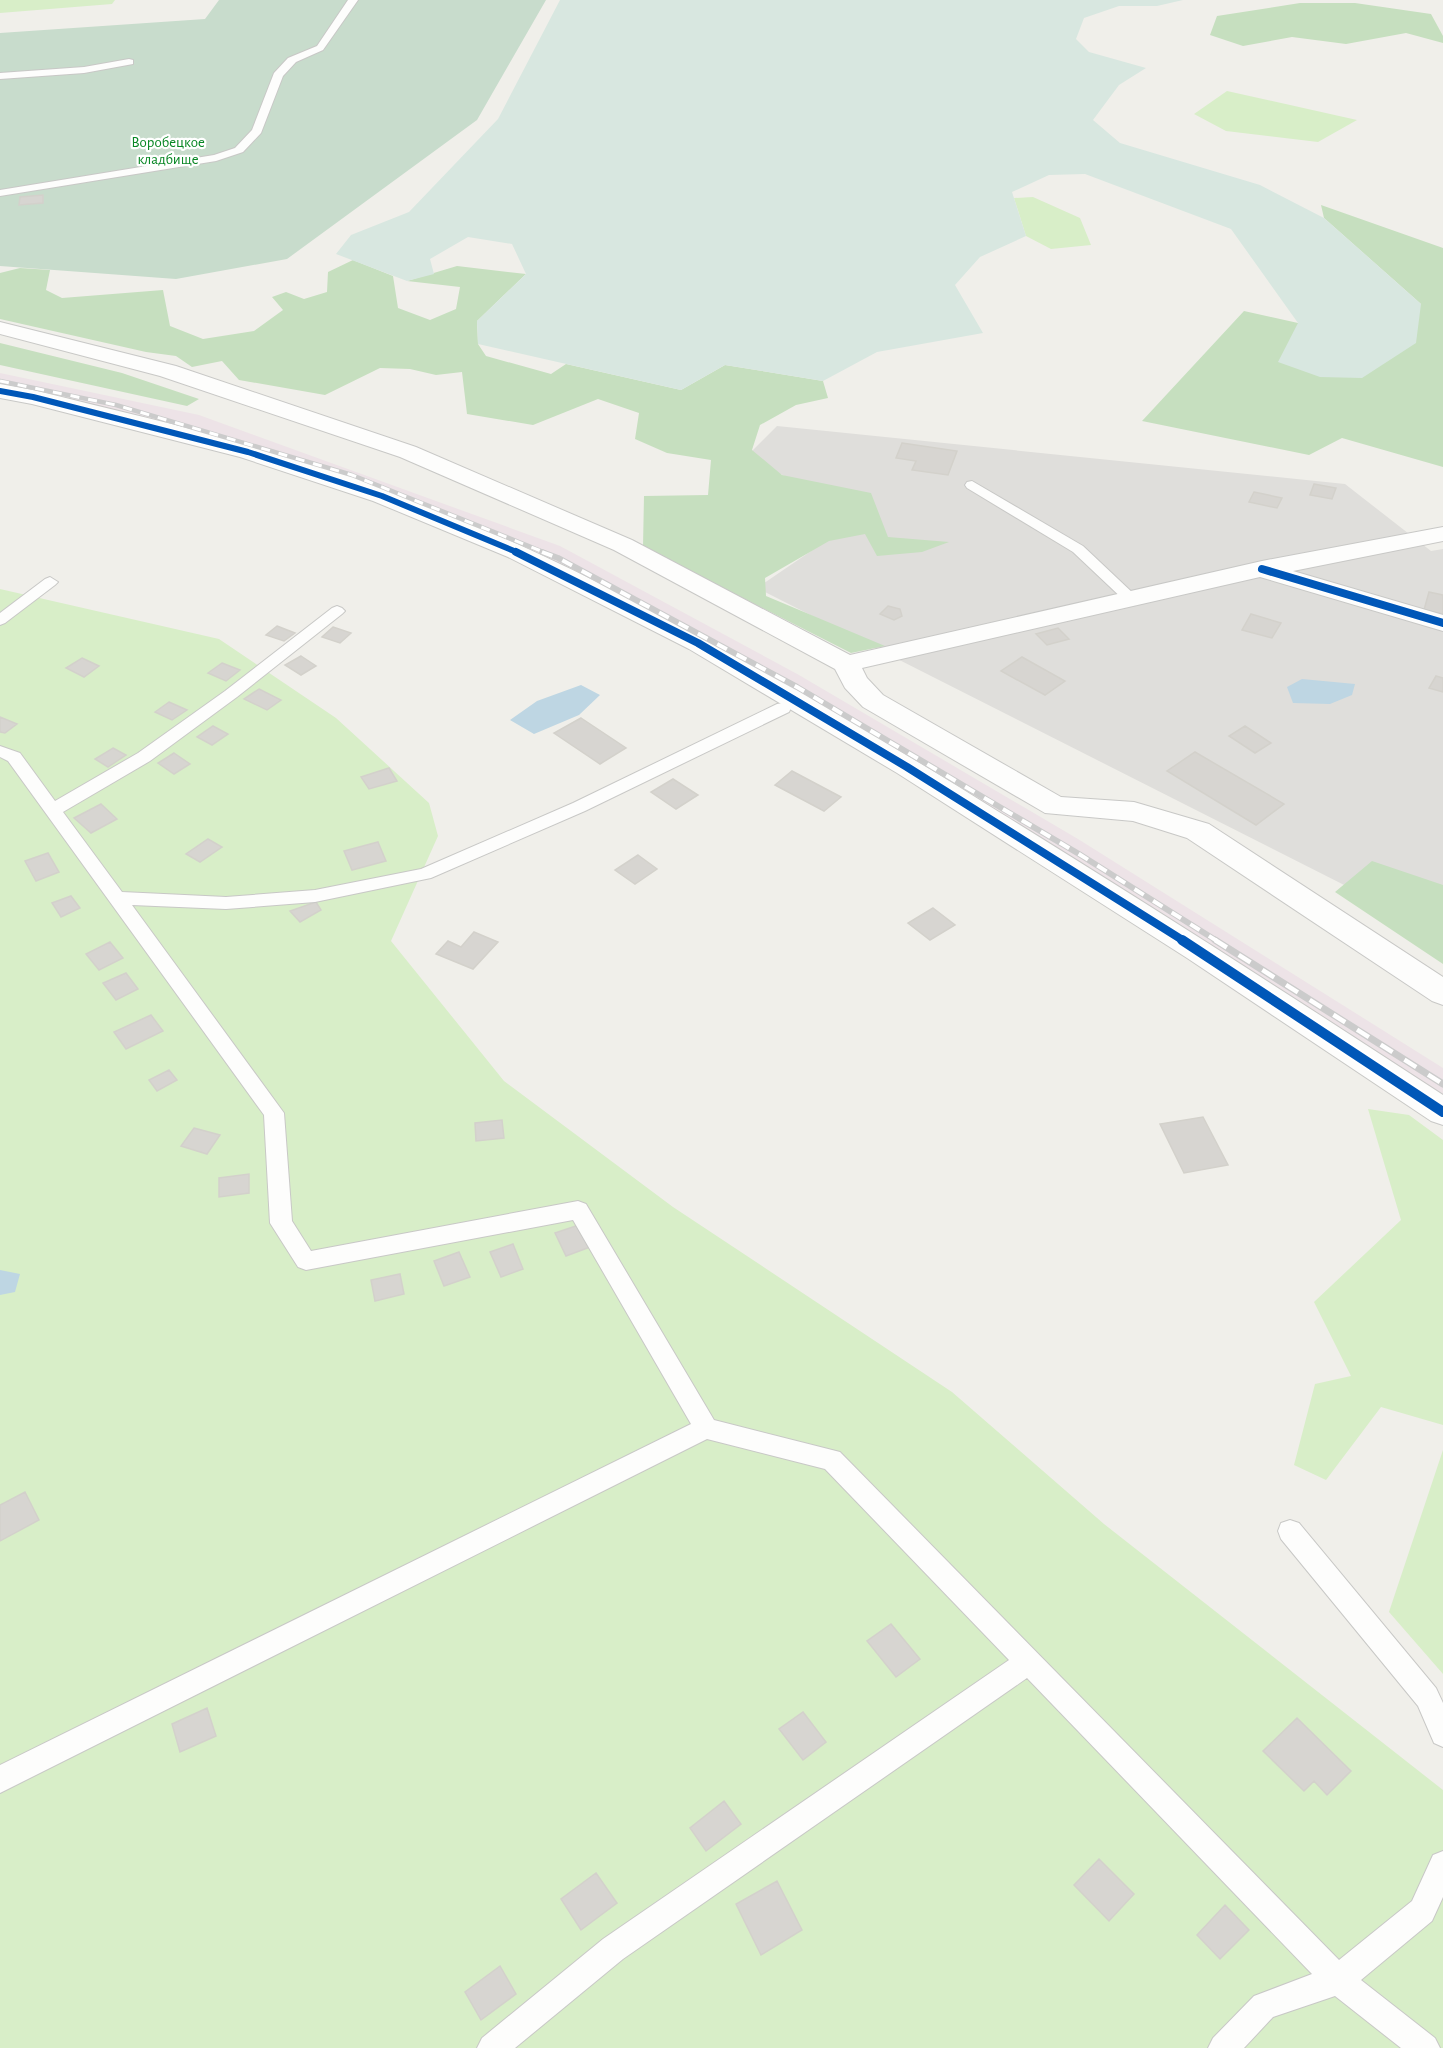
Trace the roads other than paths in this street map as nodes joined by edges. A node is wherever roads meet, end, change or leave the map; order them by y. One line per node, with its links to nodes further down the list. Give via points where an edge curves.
1 (353, 0): 4 (lane, via 320,48 292,60 278,75 257,131 239,150 216,158)
2 (129, 62): 3 (lane, via 84,70)
3 (0, 76)
4 (0, 193)
5 (0, 328): 15 (street, via 168,371 408,452 623,545)
6 (0, 391): 21 (street, via 248,452 382,496 517,552 698,644 907,767)
7 (972, 485): 11 (lane, via 1078,549)
8 (1443, 534): 9 (street)
9 (1262, 569): 11 (street); 14 (street)
10 (50, 582): 13 (lane)
11 (1131, 599): 15 (street)
12 (337, 611): 18 (lane, via 144,757)
13 (0, 620)
14 (1443, 623)
15 (846, 664): 20 (street, via 855,682 873,701 1055,806 1134,812 1198,831)
16 (783, 708): 19 (lane, via 579,807 425,874 303,897 226,903)
17 (0, 751): 18 (lane, via 14,757)
18 (52, 811): 19 (lane)
19 (116, 898): 22 (lane, via 274,1113 281,1223 306,1261 578,1210)
20 (1443, 993)
21 (1443, 1112)
22 (706, 1428): 24 (lane, via 832,1460); 26 (lane)
23 (1290, 1531): 25 (lane, via 1426,1697)
24 (1029, 1661): 28 (lane); 29 (lane, via 613,1949)
25 (1443, 1734)
26 (0, 1779)
27 (1443, 1865): 28 (lane, via 1422,1911)
28 (1338, 1980): 30 (lane, via 1264,2006); 31 (lane)
29 (492, 2048)
30 (1222, 2048)
31 (1425, 2048)

